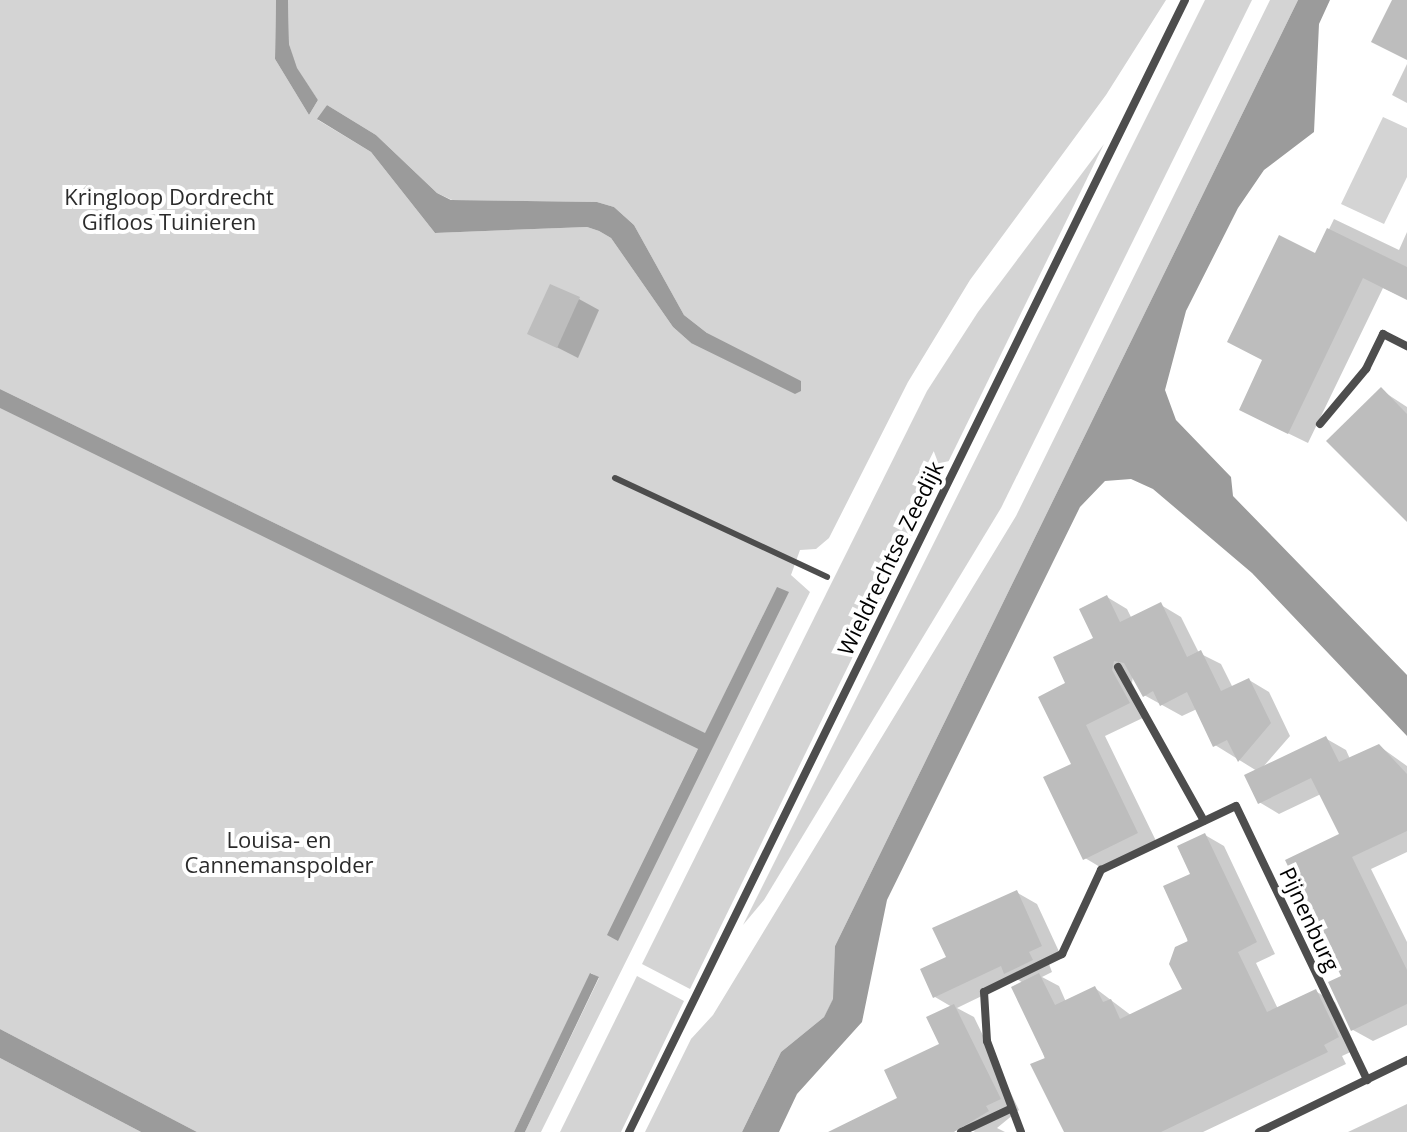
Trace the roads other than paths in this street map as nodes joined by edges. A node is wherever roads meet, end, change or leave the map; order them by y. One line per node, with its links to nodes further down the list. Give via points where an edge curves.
1 (1185, 0): 11 (street, Wieldrechtse Zeedijk)
2 (1407, 346): 3 (street, via 1383,334 1366,369)
3 (1320, 424)
4 (615, 478): 5 (lane)
5 (827, 577)
6 (1118, 667): 7 (street)
7 (1204, 821): 9 (street, Pijnenburg, via 1236,806); 10 (street, Pijnenburg, via 1101,870 1062,954 984,992 987,1041)
8 (1407, 1060): 9 (street)
9 (1367, 1080): 14 (street)
10 (1010, 1109): 12 (street); 13 (street, Pijnenburg)
11 (629, 1132)
12 (961, 1132)
13 (1021, 1132)
14 (1259, 1132)

